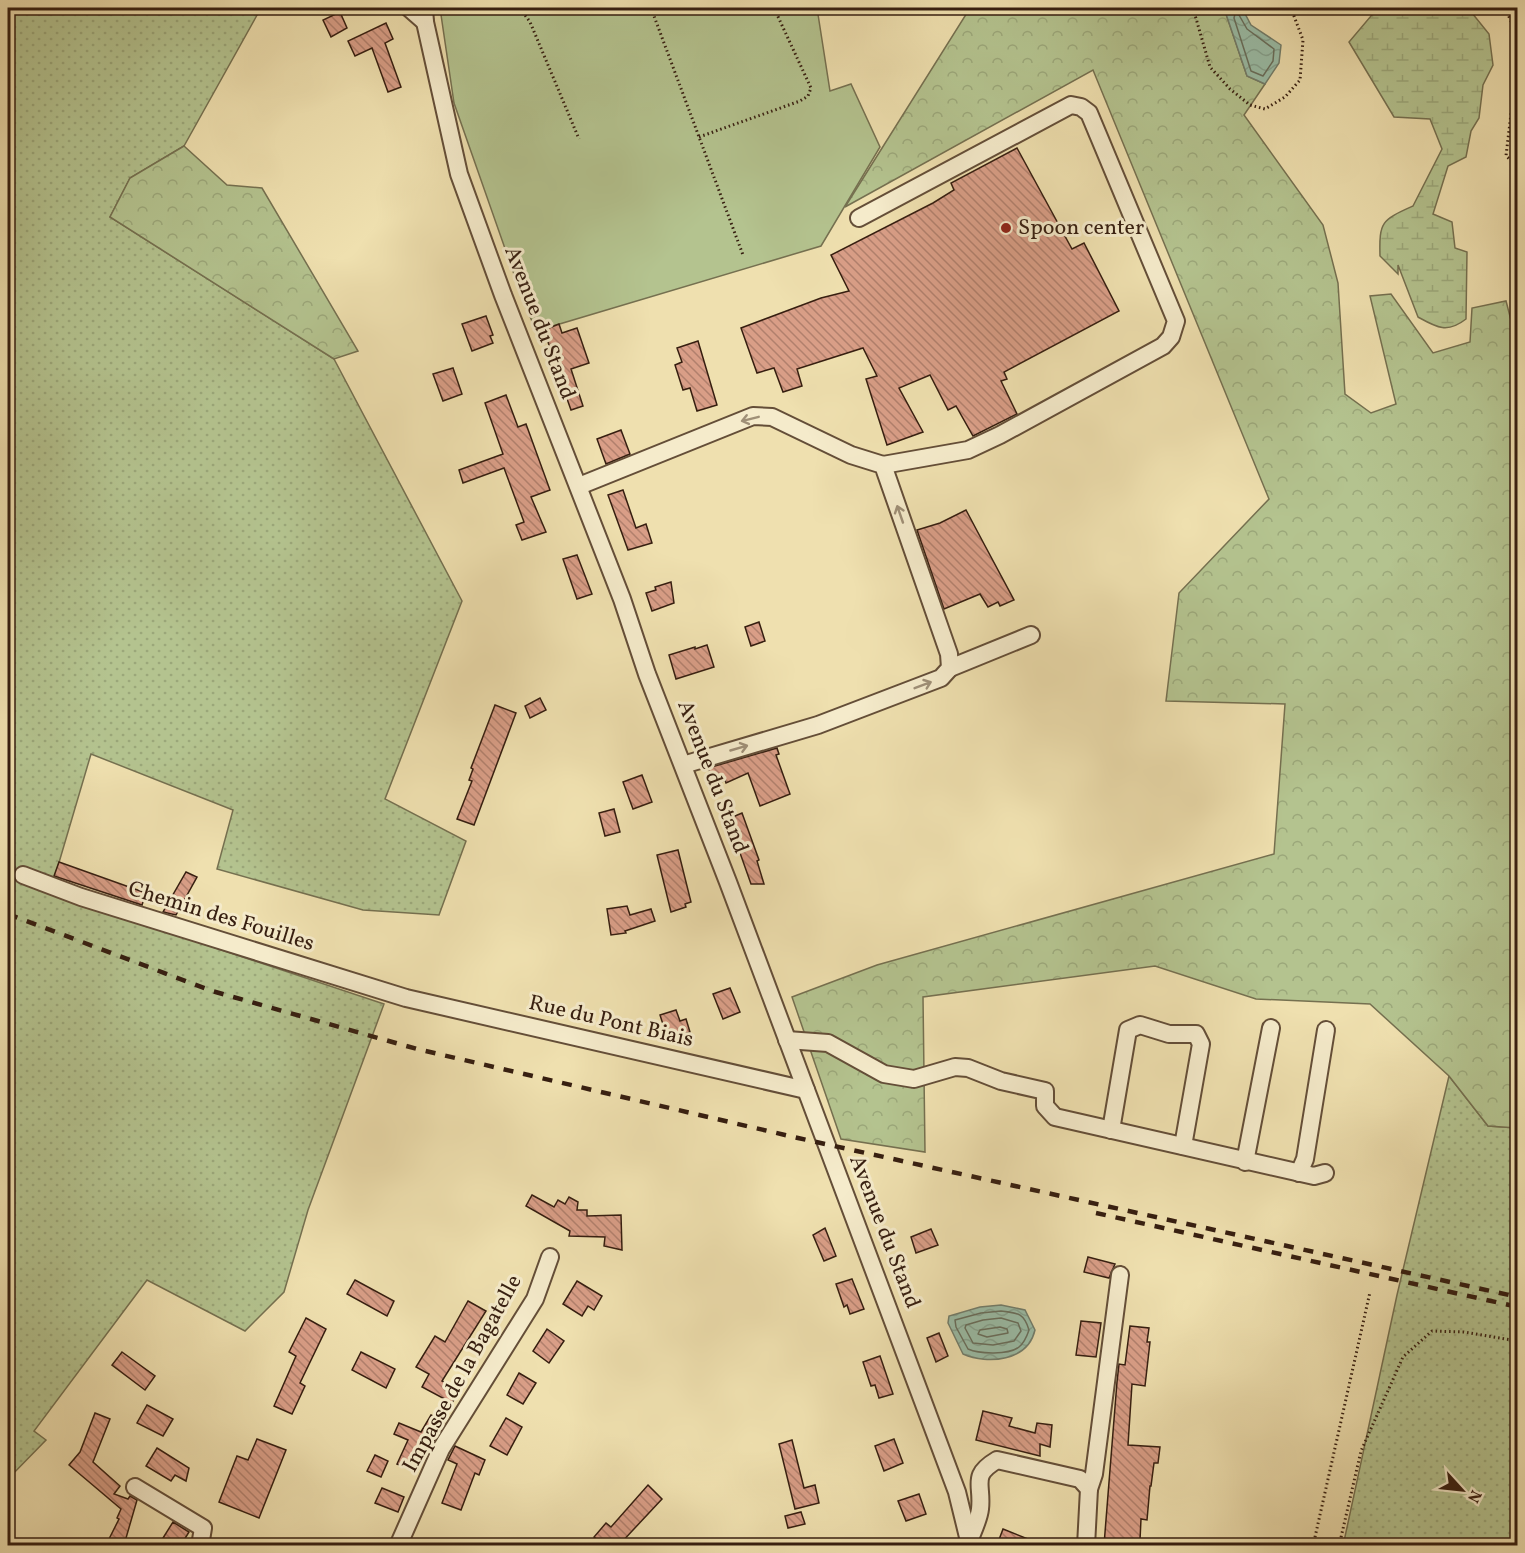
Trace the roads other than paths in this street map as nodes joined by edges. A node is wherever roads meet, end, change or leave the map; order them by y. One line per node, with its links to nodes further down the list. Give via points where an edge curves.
1 (409, 8): 2 (street, Avenue du Stand)
2 (424, 15): 5 (street, Avenue du Stand, via 459,174)
3 (859, 218): 4 (street, via 1071,105 1081,106 1089,113 1176,321 1163,346 1000,435 968,450)
4 (883, 465): 5 (street, one-way to 5, via 851,455 772,417 753,416); 7 (street, one-way to 4, via 949,654)
5 (579, 486): 8 (street, Avenue du Stand)
6 (1031, 635): 7 (street)
7 (950, 668): 8 (street, one-way to 7, via 818,725 941,678)
8 (683, 765): 13 (street, Avenue du Stand)
9 (24, 875): 10 (street, Chemin des Fouilles, via 81,897)
10 (406, 998): 14 (street, Rue du Pont Biais)
11 (1271, 1028): 17 (street)
12 (1326, 1030): 18 (street, via 1305,1159)
13 (787, 1040): 14 (street, Avenue du Stand); 15 (street, via 828,1043 884,1074 914,1079 955,1067 968,1068 1001,1081 1045,1091 1045,1106 1055,1118)
14 (806, 1090): 24 (street, Avenue du Stand, via 957,1492)
15 (1111, 1130): 16 (street); 16 (street, via 1128,1030 1140,1025 1169,1034 1196,1034 1201,1044)
16 (1183, 1146): 17 (street)
17 (1245, 1162): 18 (street)
18 (1299, 1173): 19 (street)
19 (1325, 1173)
20 (550, 1257): 26 (street, Impasse de la Bagatelle, via 535,1299 441,1449)
21 (1120, 1275): 23 (street)
22 (135, 1487): 25 (street, via 203,1528)
23 (1089, 1489): 24 (street, via 1080,1479 997,1460 985,1467 979,1479 980,1510); 27 (street)
24 (969, 1543)
25 (200, 1545)
26 (398, 1545)
27 (1086, 1545)

